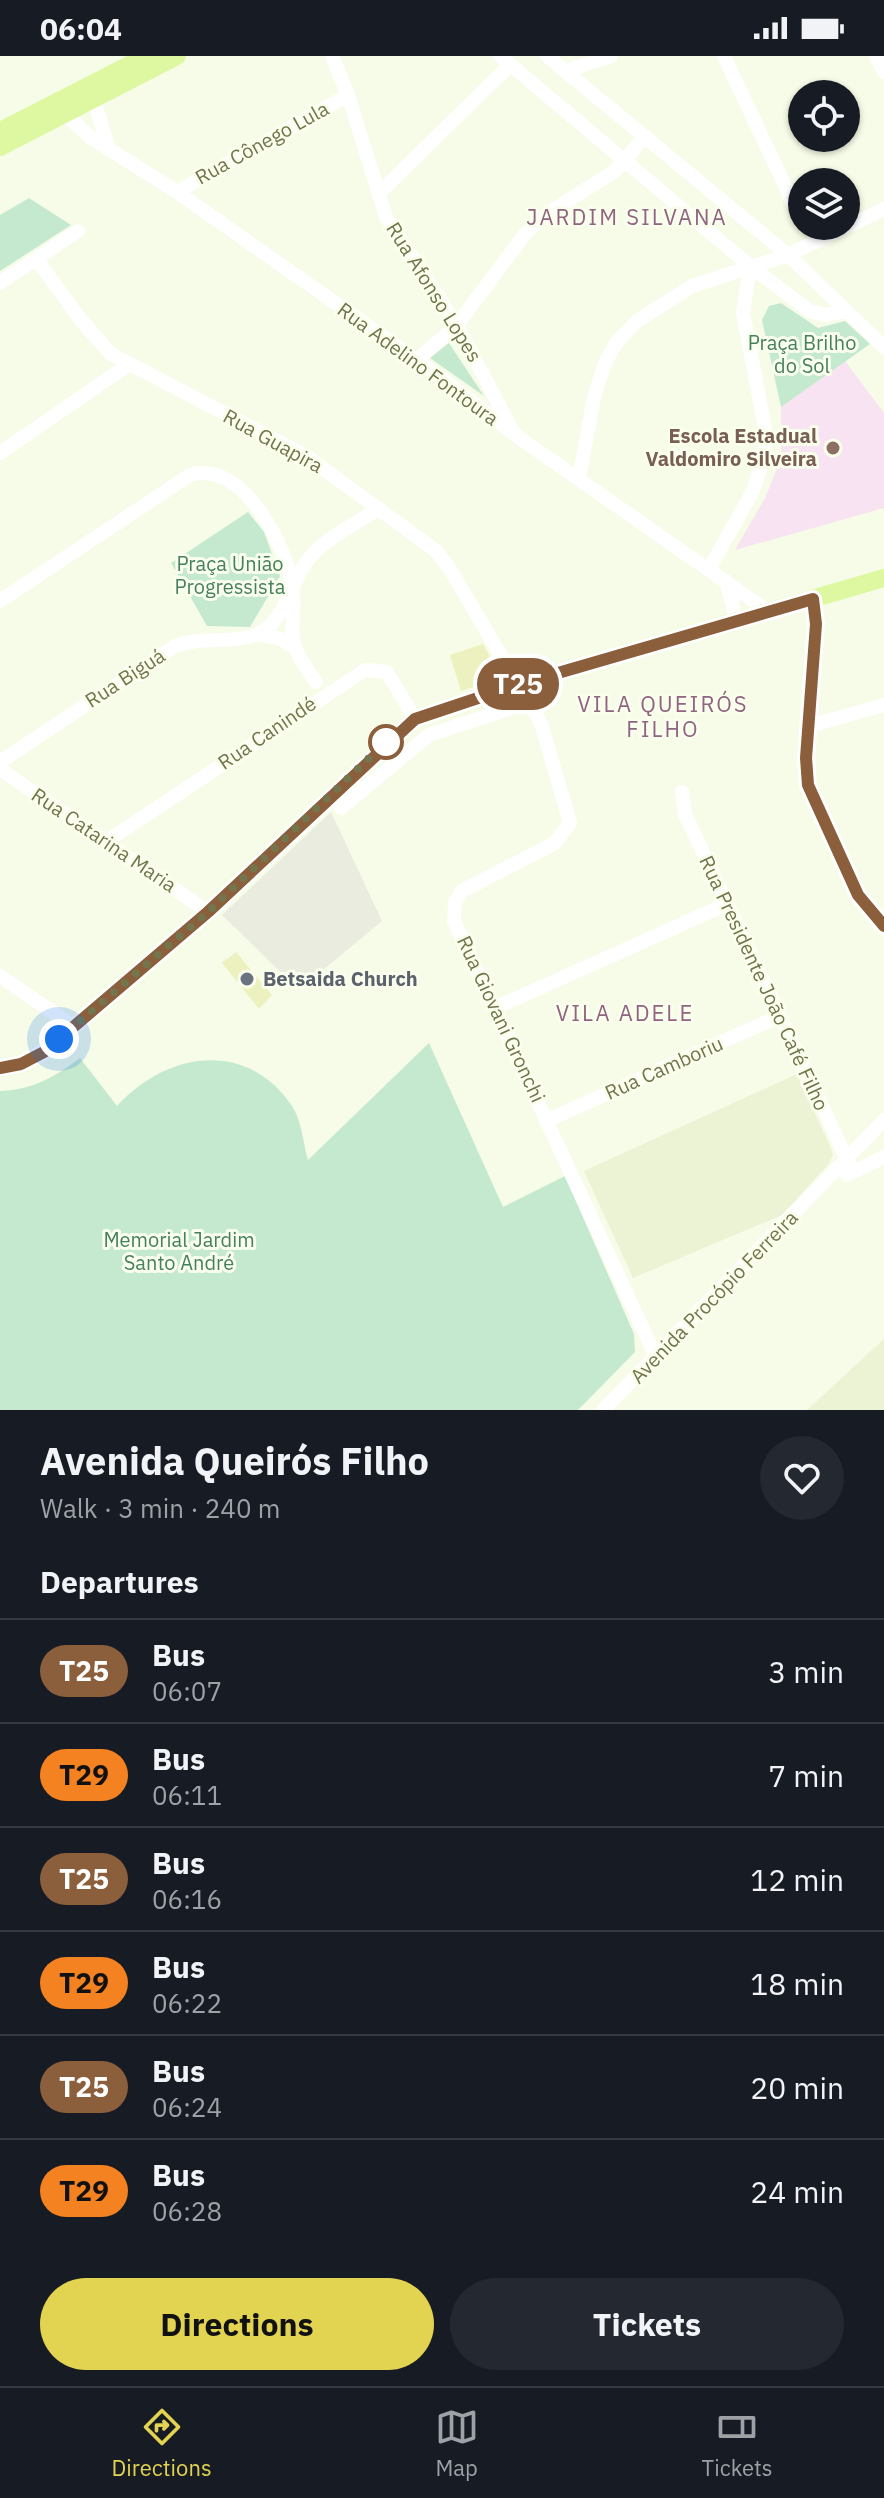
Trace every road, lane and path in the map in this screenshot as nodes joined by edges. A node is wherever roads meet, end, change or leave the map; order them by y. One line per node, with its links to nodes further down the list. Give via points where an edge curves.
1 (147, 56): 11 (main road)
2 (177, 56): 11 (main road)
3 (332, 56): 12 (street, Rua Afonso Lopes)
4 (547, 56): 9 (street)
5 (611, 56): 9 (street)
6 (724, 56): 20 (street)
7 (876, 56): 10 (street)
8 (505, 61): 18 (street); 21 (street)
9 (565, 71): 15 (street)
10 (884, 72)
11 (91, 93): 13 (main road); 17 (street)
12 (348, 95): 19 (street, Rua Cônego Lula); 21 (street, Rua Afonso Lopes)
13 (58, 110): 14 (main road); 16 (main road); 17 (street, Rua Adelino Fontoura)
14 (0, 131)
15 (645, 137): 18 (street); 23 (street)
16 (0, 147)
17 (109, 148): 19 (street, Rua Adelino Fontoura)
18 (626, 160): 25 (street); 33 (street, via 525,234)
19 (177, 192): 35 (street, Rua Adelino Fontoura)
20 (788, 192)
21 (379, 193): 33 (street, Rua Afonso Lopes, via 395,235)
22 (884, 209): 27 (street)
23 (734, 211): 25 (street); 28 (street)
24 (78, 231): 29 (street)
25 (715, 233): 30 (street)
26 (811, 240): 27 (street)
27 (812, 243): 28 (street)
28 (788, 255): 30 (street); 32 (street)
29 (36, 259): 31 (street); 36 (street, Rua Guapira, via 91,333)
30 (750, 266): 32 (street, via 817,315); 39 (street, via 692,286 637,321 617,342 594,397); 41 (street, via 743,313 765,428 765,456 747,504)
31 (0, 283)
32 (847, 311): 34 (street)
33 (457, 325): 35 (street); 37 (street, Rua Afonso Lopes)
34 (884, 347)
35 (417, 360): 37 (street, Rua Adelino Fontoura)
36 (128, 365): 38 (street); 40 (street, Rua Guapira, via 306,456)
37 (514, 434): 39 (street, Rua Adelino Fontoura)
38 (0, 453)
39 (579, 479): 41 (street, Rua Adelino Fontoura)
40 (378, 509): 44 (street, via 310,556); 52 (street, Rua Guapira, via 441,557)
41 (709, 569): 43 (street, Rua Adelino Fontoura)
42 (884, 578): 45 (main road)
43 (726, 580): 47 (street, Rua Adelino Fontoura); 48 (street)
44 (293, 592): 46 (street, via 263,513 224,479 203,472 176,483); 49 (street); 50 (street)
45 (813, 599): 47 (main road); 56 (street)
46 (0, 601)
47 (769, 612): 48 (main road)
48 (737, 621): 52 (main road)
49 (257, 634): 50 (street); 57 (street, Rua Biguá, via 175,646)
50 (295, 648): 51 (street)
51 (316, 682)
52 (520, 684): 53 (street, Rua Giovani Gronchi); 55 (main road)
53 (530, 702): 60 (street, via 429,735); 66 (street, Rua Giovani Gronchi, via 546,734 569,814 568,829 555,843 468,886 453,911)
54 (884, 705): 56 (street)
55 (415, 719): 61 (street, Rua Canindé, via 387,672 365,670); 63 (main road)
56 (809, 726): 64 (street, via 806,772 812,798 858,895)
57 (0, 762)
58 (0, 769): 61 (street, Rua Catarina Maria)
59 (682, 792): 62 (street, Rua Presidente João Café Filho, via 685,814)
60 (341, 808)
61 (107, 841): 63 (street, Rua Catarina Maria)
62 (727, 904): 66 (street); 67 (street, Rua Presidente João Café Filho)
63 (208, 912): 68 (main road)
64 (884, 926)
65 (0, 976): 68 (street)
66 (497, 1007): 70 (street, Rua Giovani Gronchi)
67 (780, 1016): 70 (street, Rua Camboriu); 72 (street, Rua Presidente João Café Filho)
68 (73, 1026): 69 (main road, via 33,1059)
69 (0, 1068)
70 (548, 1120): 76 (street, Rua Giovani Gronchi)
71 (884, 1120): 72 (street, Avenida Procópio Ferreira)
72 (846, 1157): 74 (street, Rua Presidente João Café Filho); 75 (street, Avenida Procópio Ferreira)
73 (884, 1157): 74 (street, Avenida Procópio Ferreira)
74 (853, 1172): 75 (street, Avenida Procópio Ferreira)
75 (824, 1184): 76 (street, Avenida Procópio Ferreira)
76 (656, 1357): 77 (street, Avenida Procópio Ferreira)
77 (606, 1409)

